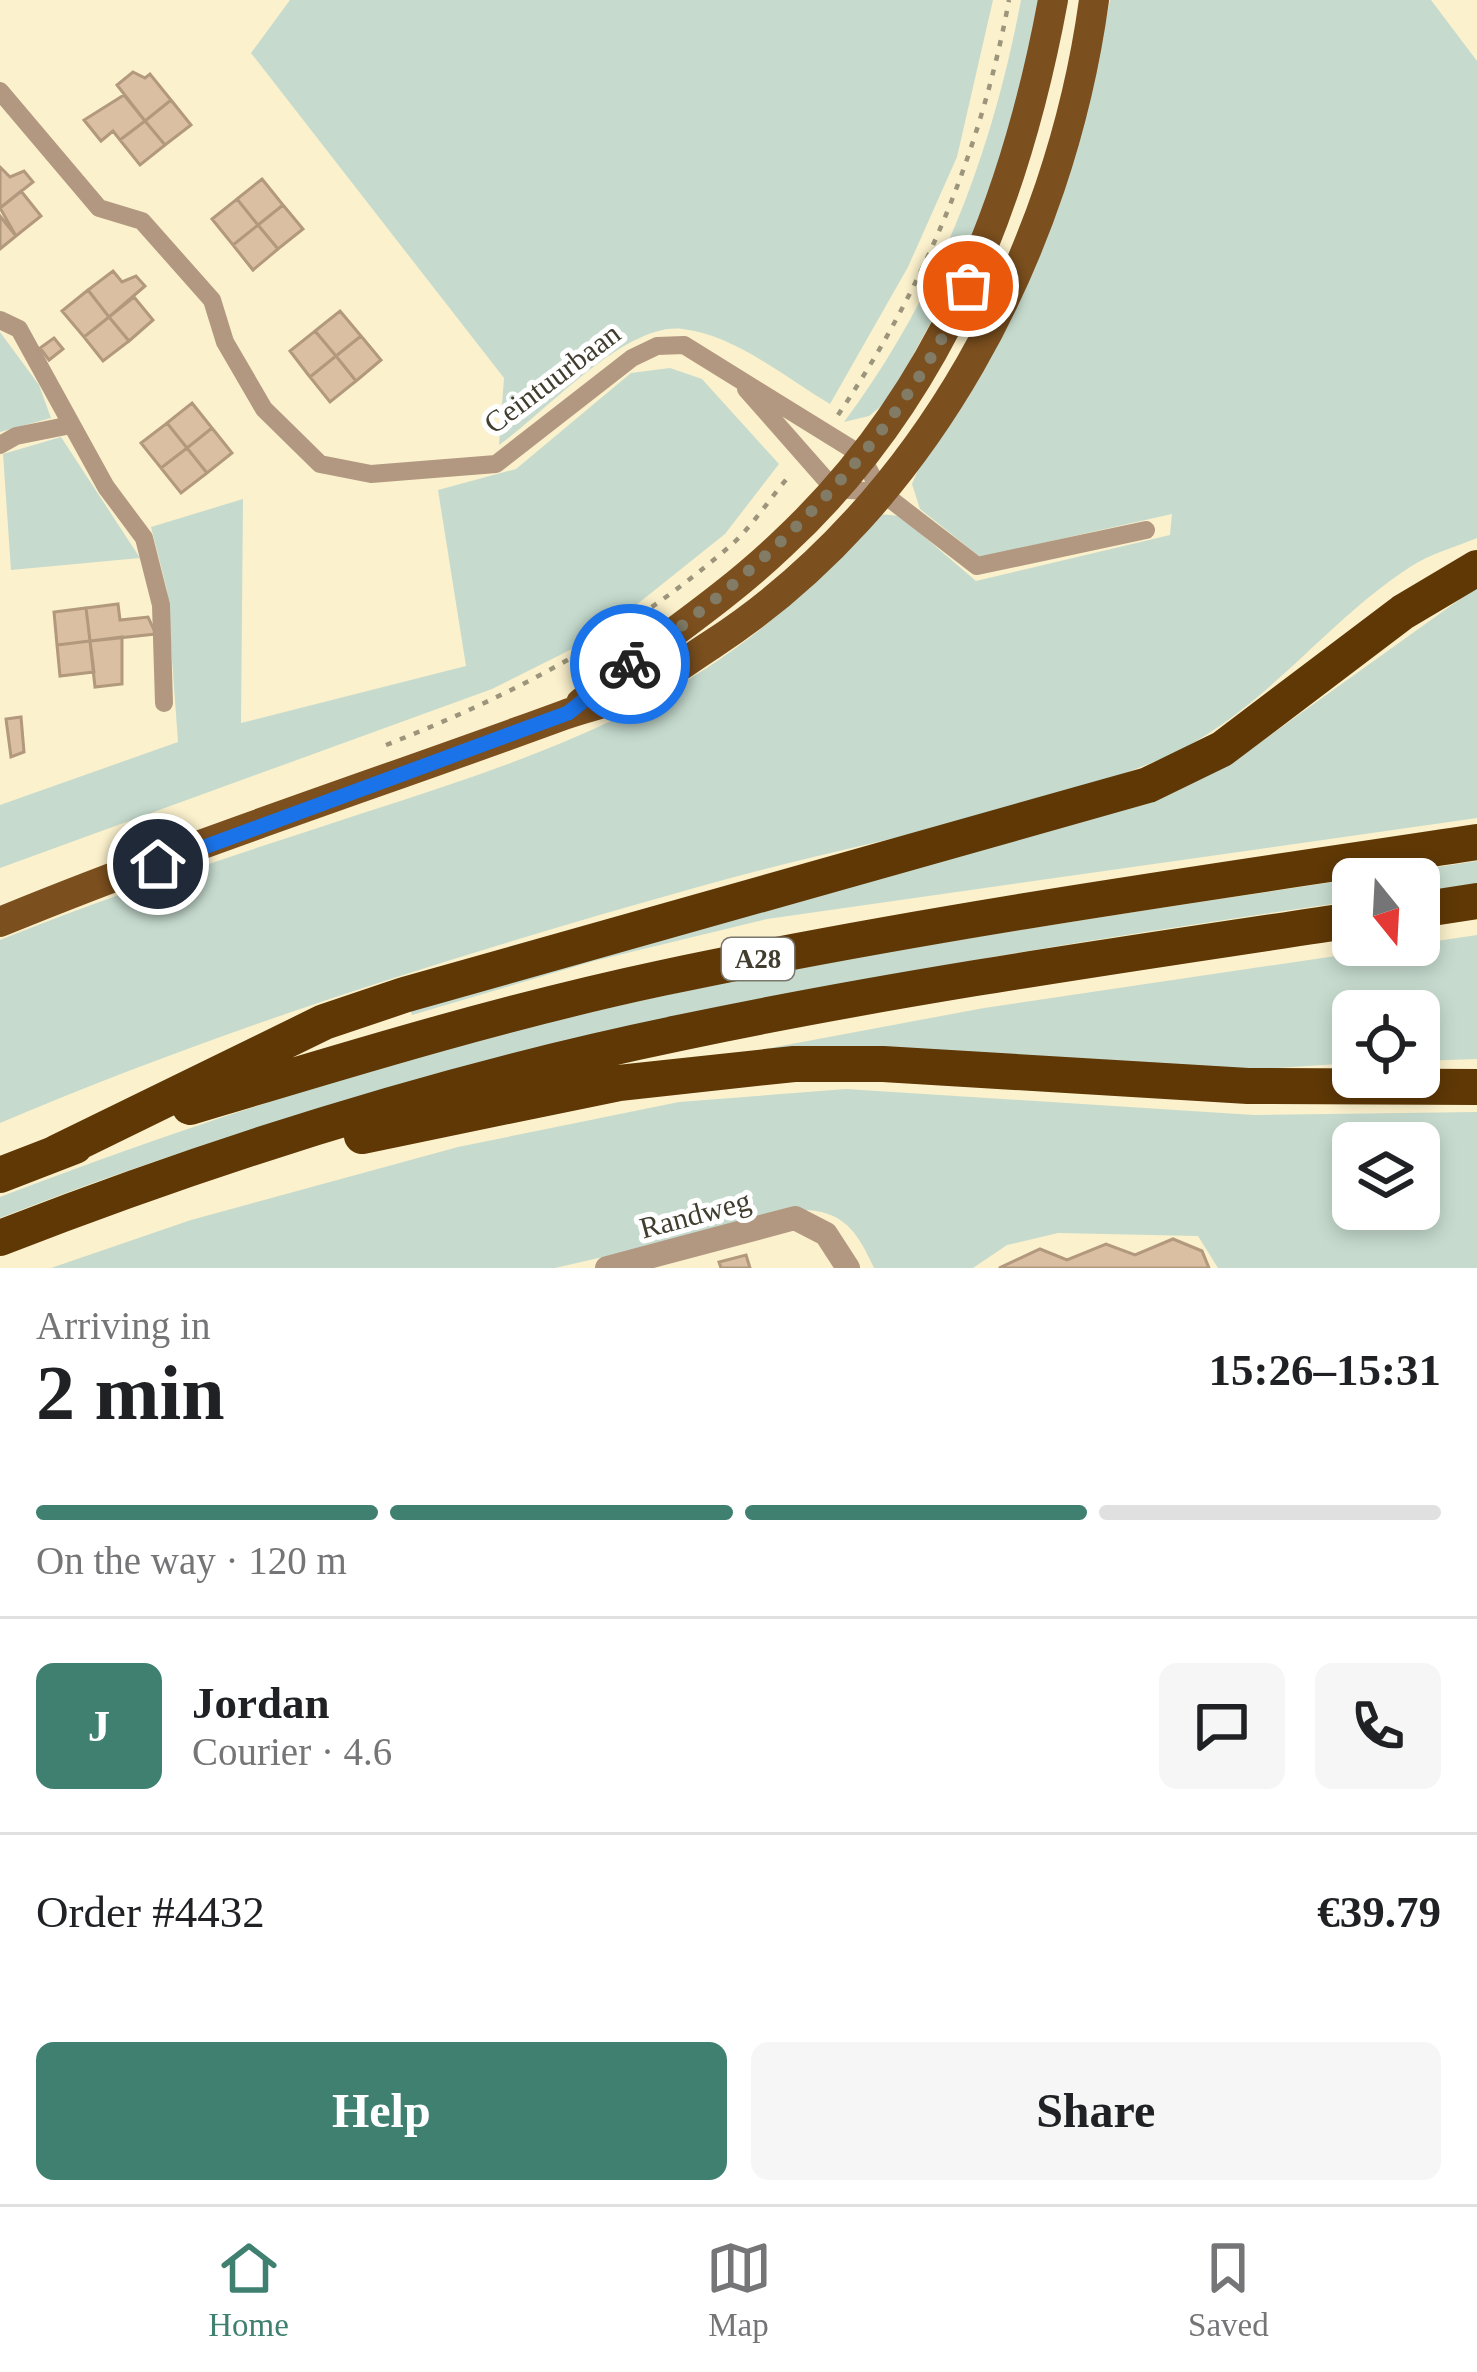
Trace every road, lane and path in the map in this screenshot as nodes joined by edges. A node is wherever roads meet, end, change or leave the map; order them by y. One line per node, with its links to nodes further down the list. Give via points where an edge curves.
1 (1009, 0): 8 (path, via 969,167 905,307)
2 (1053, 0): 10 (main road, via 1001,211 951,323)
3 (1094, 0): 13 (main road, via 1084,72 1039,220 971,364)
4 (0, 91): 6 (lane, Ceintuurbaan, via 99,208 142,221 212,300 225,342 264,409 320,464 371,474 496,464 657,346 684,345)
5 (0, 320): 7 (lane, via 19,329)
6 (743, 386): 8 (lane, Ceintuurbaan); 11 (lane, Ceintuurbaan)
7 (71, 425): 9 (lane); 16 (lane, via 143,538 161,605)
8 (827, 430): 10 (lane, Ceintuurbaan)
9 (0, 446)
10 (860, 454): 12 (main road); 13 (lane, Ceintuurbaan)
11 (804, 457): 12 (lane, Ceintuurbaan); 18 (path, via 733,544 602,645)
12 (834, 489): 13 (lane); 17 (main road, via 701,614)
13 (881, 492): 14 (lane, via 976,566); 17 (main road, via 766,609 634,692)
14 (1146, 530)
15 (1477, 568): 25 (highway, A28, via 1403,612 1222,749 1148,785 384,1001 324,1022)
16 (164, 703)
17 (568, 713): 22 (main road)
18 (366, 752)
19 (1477, 842): 25 (highway, A28, via 1034,908 661,978 436,1033)
20 (1477, 901): 21 (highway)
21 (1440, 907)
22 (0, 922)
23 (1332, 924): 27 (highway, A28, via 679,1033 466,1083)
24 (1477, 1087): 27 (highway, A28, via 1248,1086 794,1064 619,1083)
25 (56, 1153): 26 (highway, A28)
26 (0, 1175)
27 (158, 1176): 28 (highway, A28)
28 (0, 1238)
29 (607, 1268): 30 (street, Randweg, via 795,1218 826,1234)
30 (848, 1268)

